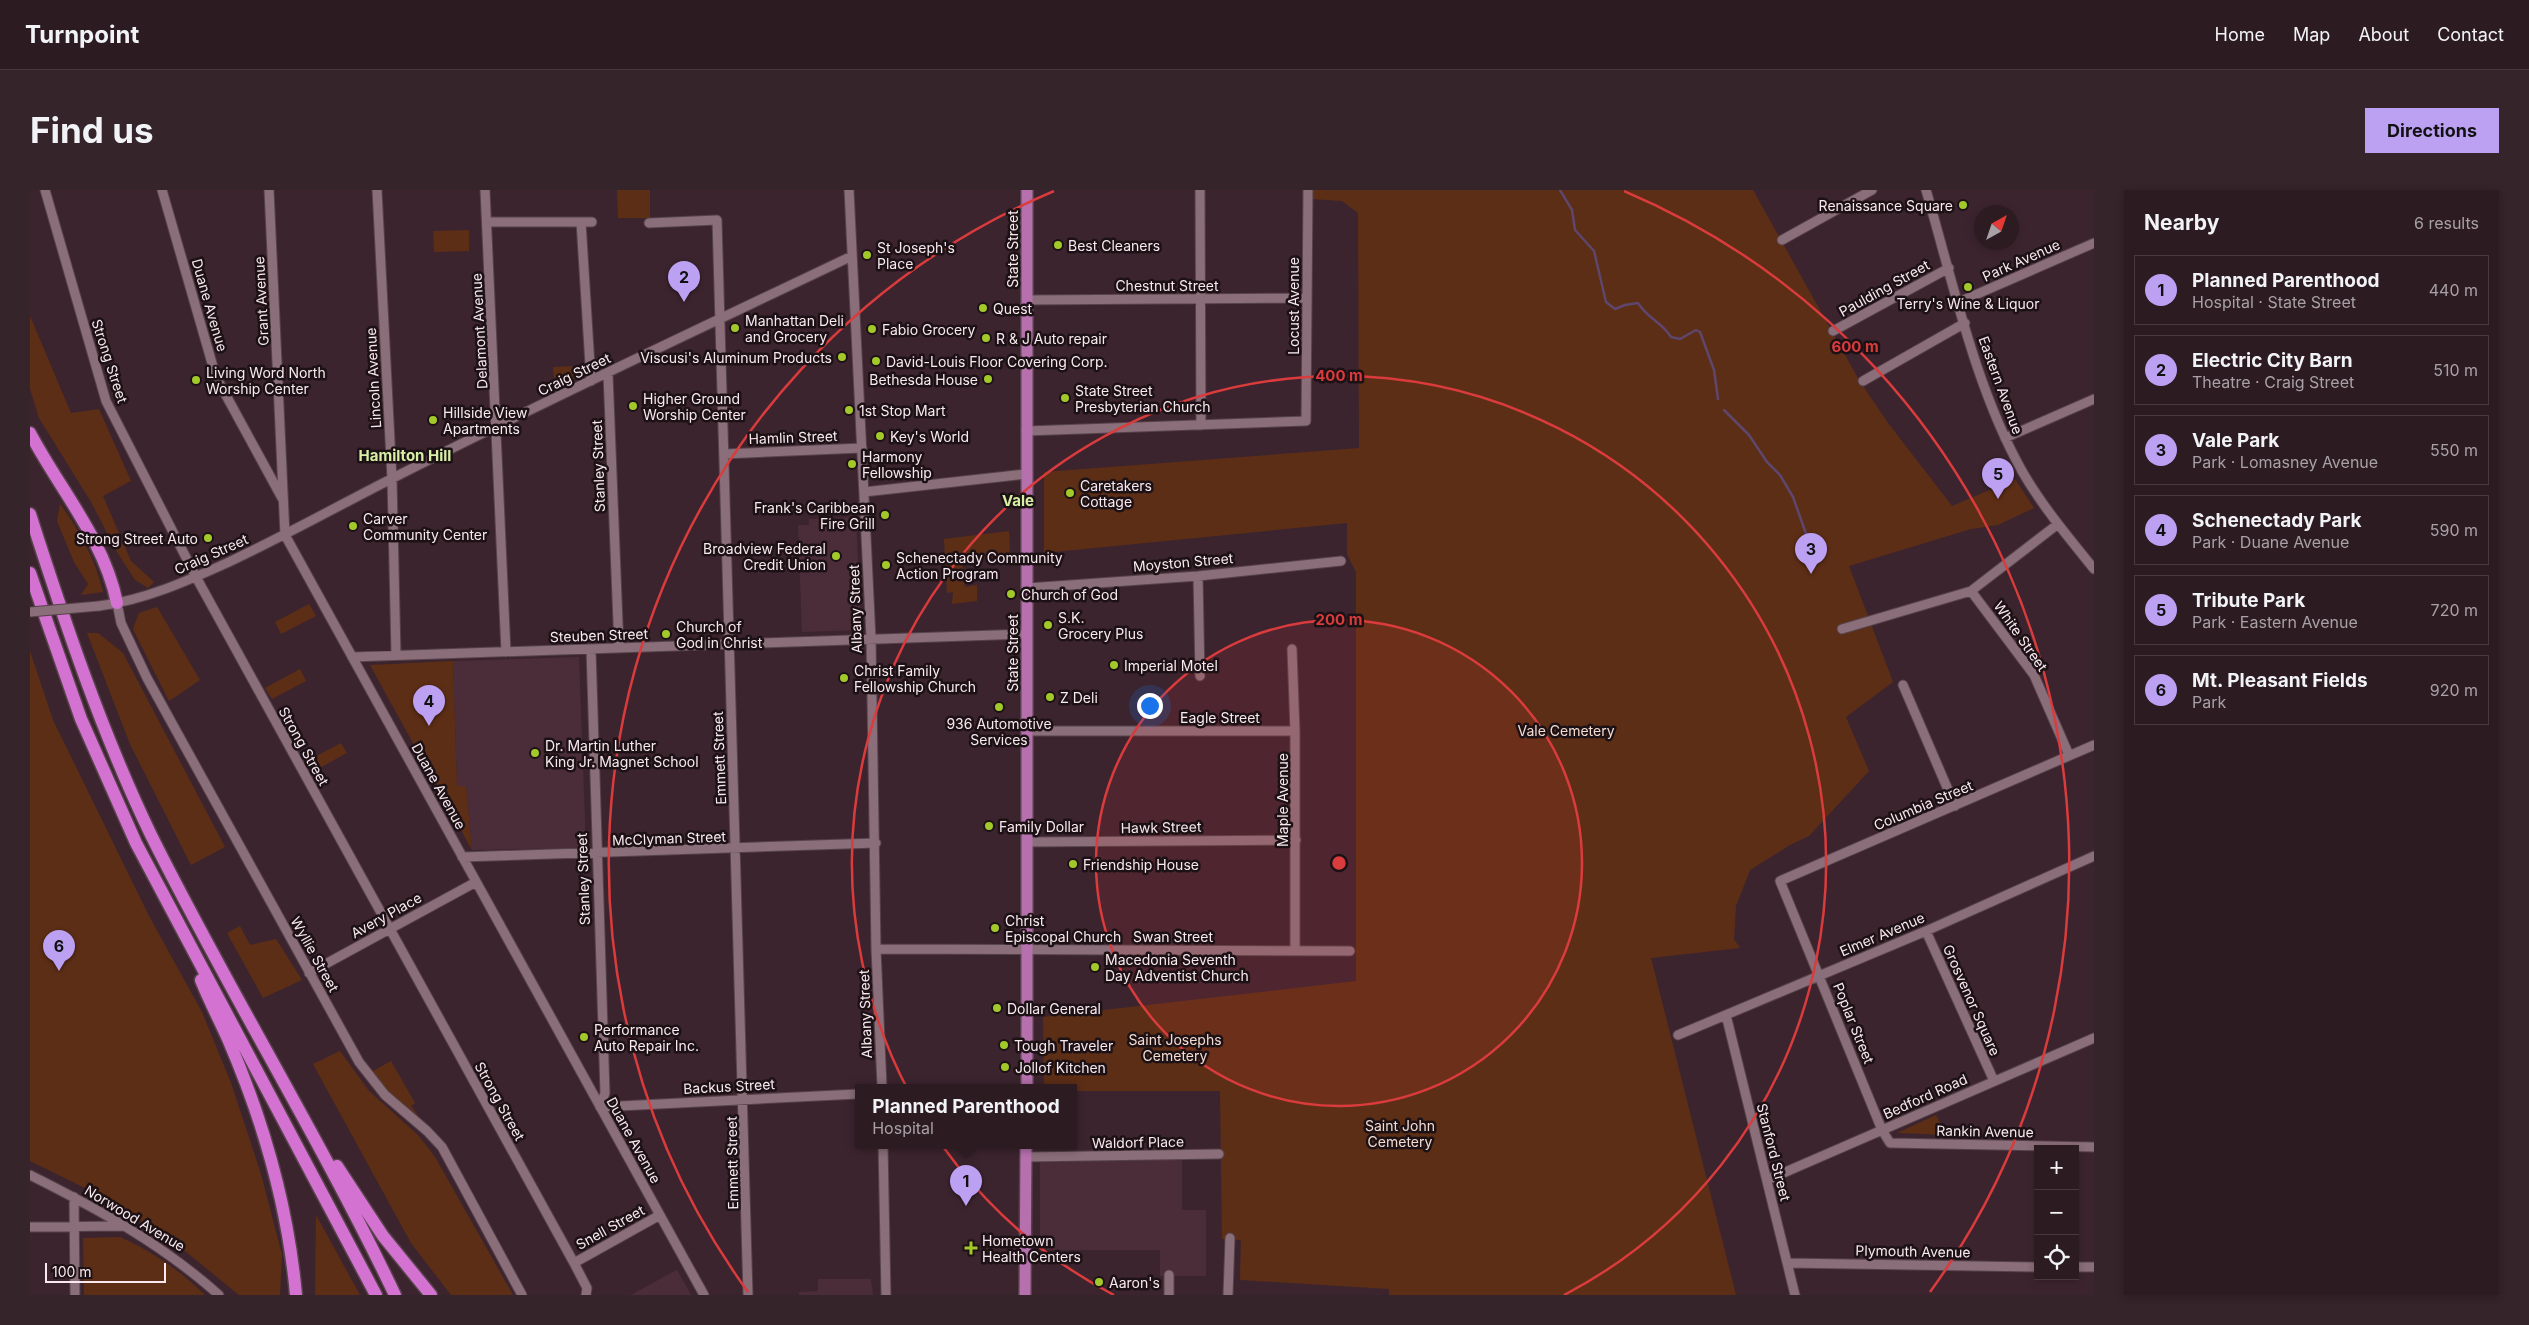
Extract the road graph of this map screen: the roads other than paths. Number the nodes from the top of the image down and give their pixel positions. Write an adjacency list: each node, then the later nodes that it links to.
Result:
1 (45, 190): 49 (street, Strong Street)
2 (162, 190): 41 (street, Duane Avenue)
3 (269, 190): 41 (street, Grant Avenue)
4 (377, 190): 39 (street, Lincoln Avenue)
5 (485, 190): 12 (street, Delamont Avenue)
6 (849, 190): 18 (street, Albany Street)
7 (1027, 190): 22 (main road, State Street)
8 (1200, 190): 20 (street)
9 (1308, 190): 21 (street, Locust Avenue)
10 (1872, 190): 16 (street)
11 (1926, 190): 19 (street, Eastern Avenue)
12 (487, 222): 13 (street); 32 (street, Delamont Avenue)
13 (581, 222): 14 (street); 28 (street)
14 (592, 222)
15 (649, 223): 24 (street, Emmett Street)
16 (1782, 240)
17 (2094, 243): 23 (street, Park Avenue)
18 (852, 256): 24 (street, Craig Street); 36 (street, Albany Street)
19 (1949, 268): 23 (street, Eastern Avenue); 26 (street, Paulding Street)
20 (1201, 298): 21 (street, Chestnut Street); 22 (street, Chestnut Street); 31 (street)
21 (1307, 298): 31 (street, Locust Avenue)
22 (1027, 300): 33 (main road, State Street)
23 (1958, 302): 25 (street, Eastern Avenue)
24 (720, 319): 27 (street, Craig Street); 37 (street, Emmett Street)
25 (1964, 323): 29 (street); 35 (street, Eastern Avenue)
26 (1833, 332)
27 (608, 374): 28 (street, Craig Street); 58 (street, Stanley Street)
28 (591, 381): 32 (street, Craig Street)
29 (1863, 381)
30 (2094, 399): 35 (street)
31 (1202, 425): 33 (street)
32 (497, 427): 39 (street, Craig Street); 61 (street, Delamont Avenue)
33 (1026, 431): 38 (main road, State Street)
34 (30, 433): 52 (highway)
35 (2005, 438): 43 (street, Eastern Avenue)
36 (862, 448): 37 (street, Hamlin Street); 40 (street, Albany Street)
37 (724, 454): 57 (street, Emmett Street)
38 (1026, 474): 40 (street); 50 (main road, State Street)
39 (392, 479): 44 (street, Craig Street); 62 (street, Lincoln Avenue)
40 (864, 492): 56 (street, Albany Street)
41 (284, 501): 44 (street, Duane Avenue)
42 (30, 514): 92 (highway)
43 (2058, 524): 46 (street, Eastern Avenue); 51 (street)
44 (285, 535): 49 (street, Craig Street); 63 (street, Duane Avenue)
45 (1341, 561): 48 (street, Moyston Street)
46 (2094, 569)
47 (30, 574): 80 (highway)
48 (1198, 576): 50 (street, Moyston Street); 64 (street)
49 (196, 577): 52 (street, Craig Street); 81 (street, Strong Street)
50 (1027, 588): 55 (main road, State Street)
51 (1972, 591): 54 (street); 69 (street, White Street)
52 (117, 604): 53 (street, Craig Street, bridge); 87 (street, Wyllie Street)
53 (30, 612)
54 (1842, 629)
55 (1027, 634): 56 (street, Steuben Street); 66 (main road, State Street)
56 (871, 638): 57 (street, Steuben Street); 73 (street, Albany Street)
57 (729, 645): 58 (street, Steuben Street); 74 (street, Emmett Street)
58 (619, 648): 59 (street, Steuben Street)
59 (591, 649): 61 (street, Steuben Street); 75 (street, Stanley Street)
60 (1292, 649): 67 (street, Maple Avenue)
61 (506, 652): 62 (street, Steuben Street)
62 (396, 655): 63 (street, Steuben Street)
63 (352, 656): 76 (street, Duane Avenue)
64 (1200, 676)
65 (1902, 685): 70 (street)
66 (1026, 731): 67 (street, Eagle Street); 72 (main road, State Street)
67 (1295, 731): 71 (street, Maple Avenue)
68 (2094, 745): 69 (street, Columbia Street)
69 (2069, 755): 70 (street, Columbia Street)
70 (1955, 806): 79 (street, Columbia Street)
71 (1296, 840): 72 (street, Hawk Street); 85 (street, Maple Avenue)
72 (1027, 842): 84 (main road, State Street)
73 (876, 843): 74 (street, McClyman Street); 83 (street, Albany Street)
74 (736, 849): 75 (street, McClyman Street); 97 (street, Emmett Street)
75 (596, 854): 76 (street, McClyman Street); 98 (street, Stanley Street)
76 (462, 857): 78 (street, Duane Avenue)
77 (2093, 858): 82 (street, Elmer Avenue)
78 (476, 882): 81 (street, Avery Place); 98 (street, Duane Avenue)
79 (1788, 899): 88 (street, Poplar Street)
80 (178, 922): 121 (highway); 122 (highway)
81 (389, 930): 87 (street, Avery Place); 113 (street, Strong Street)
82 (1926, 931): 88 (street, Elmer Avenue); 93 (street, Grosvenor Square)
83 (876, 949): 84 (street, Swan Street); 94 (street, Albany Street)
84 (1027, 949): 85 (street, Swan Street); 95 (main road, State Street)
85 (1295, 951): 86 (street, Swan Street)
86 (1350, 951)
87 (309, 973): 125 (street, Wyllie Street)
88 (1820, 975): 89 (street, Elmer Avenue); 99 (street, Poplar Street)
89 (1726, 1015): 90 (street, Elmer Avenue); 106 (street, Stanford Street)
90 (1678, 1035)
91 (2094, 1038): 93 (street, Bedford Road)
92 (261, 1040): 123 (highway); 124 (highway)
93 (1994, 1081): 99 (street, Bedford Road)
94 (882, 1084)
95 (1027, 1084)
96 (855, 1094): 97 (street, Backus Street)
97 (744, 1099): 98 (street, Backus Street); 128 (street, Emmett Street)
98 (600, 1107): 108 (street, Duane Avenue)
99 (1882, 1130): 100 (street, Rankin Avenue); 106 (street, Bedford Road)
100 (2094, 1147)
101 (883, 1149): 129 (street)
102 (1026, 1149): 104 (main road)
103 (1219, 1154): 104 (street, Waldorf Place)
104 (1026, 1157): 130 (main road)
105 (30, 1175): 107 (street, Norwood Avenue)
106 (1767, 1180): 114 (street, Stanford Street)
107 (74, 1197): 109 (street); 110 (street, Norwood Avenue)
108 (660, 1214): 113 (street, Snell Street); 127 (street, Duane Avenue)
109 (75, 1226): 110 (street); 111 (street); 119 (street)
110 (124, 1226): 120 (street, Norwood Avenue)
111 (30, 1227)
112 (1230, 1238): 132 (street)
113 (574, 1262): 126 (street, Strong Street)
114 (1787, 1263): 115 (street, Plymouth Avenue); 133 (street, Stanford Street)
115 (2034, 1266)
116 (2079, 1267): 117 (street)
117 (2094, 1267)
118 (1170, 1275): 131 (street)
119 (75, 1295)
120 (219, 1295)
121 (296, 1295)
122 (376, 1295)
123 (395, 1295)
124 (431, 1295)
125 (522, 1295)
126 (586, 1295)
127 (704, 1295)
128 (748, 1295)
129 (886, 1295)
130 (1025, 1295)
131 (1169, 1295)
132 (1228, 1295)
133 (1795, 1295)

